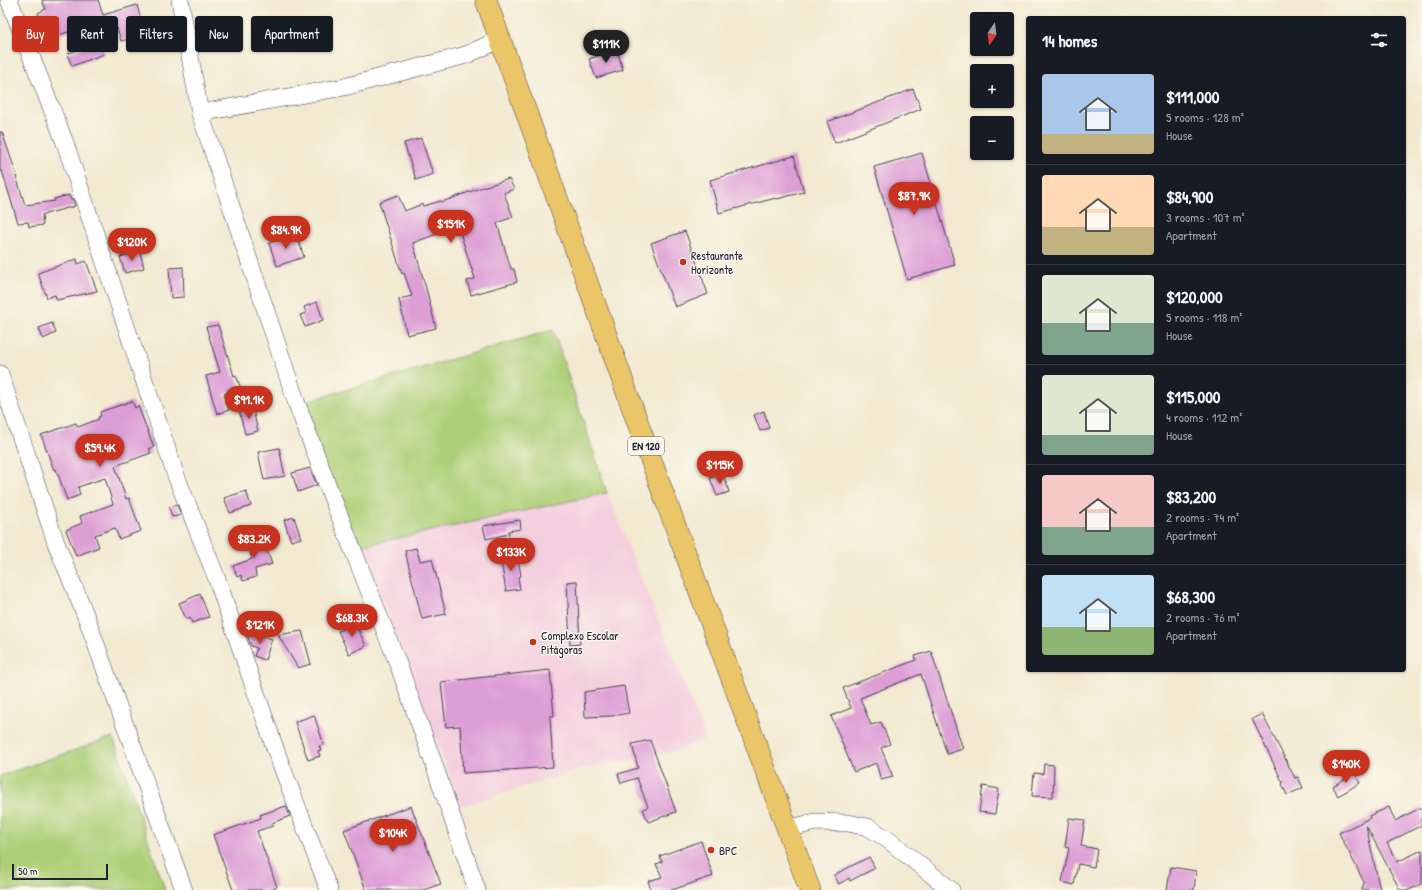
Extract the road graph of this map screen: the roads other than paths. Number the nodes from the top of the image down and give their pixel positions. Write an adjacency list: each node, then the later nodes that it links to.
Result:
1 (9, 0): 9 (street)
2 (180, 0): 5 (street)
3 (486, 0): 4 (main road, EN 120)
4 (501, 39): 5 (street); 7 (main road, EN 120)
5 (200, 113): 10 (street)
6 (0, 374): 8 (street)
7 (787, 829): 11 (main road, EN 120); 12 (street)
8 (184, 890)
9 (329, 890)
10 (477, 890)
11 (810, 890)
12 (952, 890)

